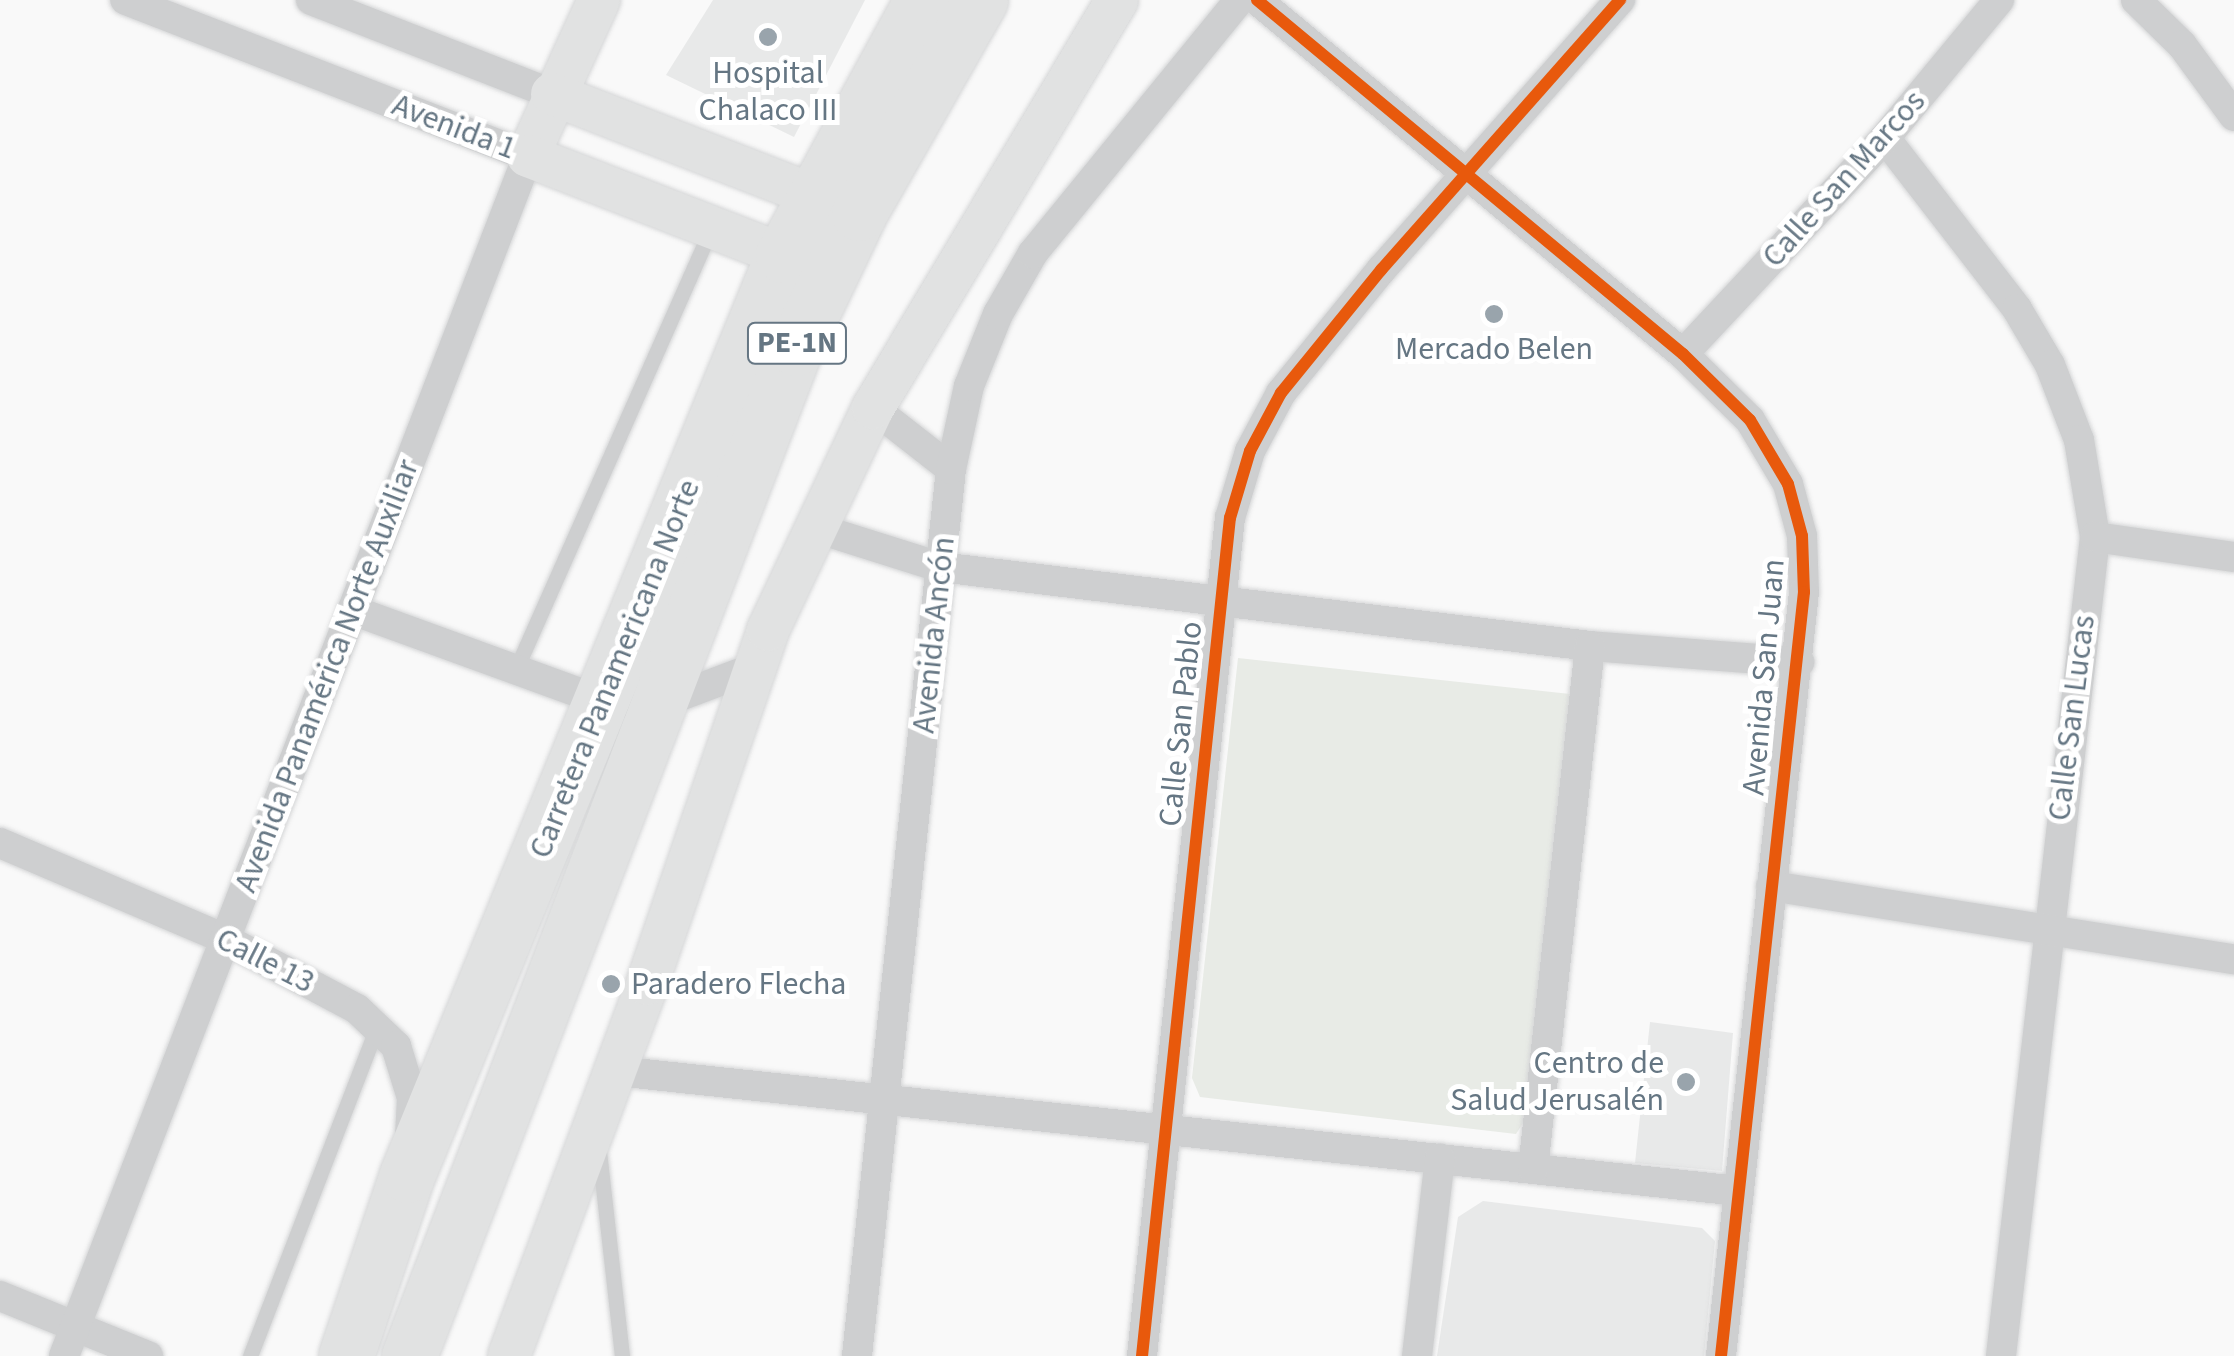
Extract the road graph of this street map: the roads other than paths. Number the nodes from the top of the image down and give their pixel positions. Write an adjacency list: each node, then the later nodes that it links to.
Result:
1 (125, 0): 15 (street, Avenida 1)
2 (311, 0): 12 (street, Avenida 1)
3 (599, 0): 12 (main road, Avenida Panamérica Norte Auxiliar)
4 (922, 0): 17 (highway, Carretera Panamericana Norte / PE-1N)
5 (980, 0): 34 (highway, Carretera Panamericana Norte / PE-1N)
6 (1117, 0): 21 (main road)
7 (1239, 0): 22 (street, Avenida Ancón)
8 (1257, 0): 16 (street, Avenida San Juan)
9 (1620, 0): 16 (street, Calle San Pablo)
10 (1999, 0): 14 (street, Calle San Marcos)
11 (2136, 0): 13 (street)
12 (552, 94): 15 (main road, Avenida Panamérica Norte Auxiliar); 17 (main road, Avenida 1)
13 (2234, 116)
14 (1885, 138): 20 (street, Calle San Marcos); 24 (street, Calle San Lucas)
15 (528, 156): 18 (main road, Avenida 1); 28 (street, Avenida Panamérica Norte Auxiliar)
16 (1467, 175): 20 (street, Avenida San Juan); 27 (street, Calle San Pablo)
17 (812, 194): 19 (highway, Carretera Panamericana Norte / PE-1N)
18 (712, 227): 19 (main road, Avenida 1); 32 (lane)
19 (783, 255): 33 (highway, Carretera Panamericana Norte / PE-1N)
20 (1683, 354): 30 (street, Avenida San Juan)
21 (873, 408): 22 (street); 23 (main road)
22 (951, 470): 26 (street, Avenida Ancón)
23 (816, 528): 26 (street); 31 (main road)
24 (2095, 537): 25 (street); 37 (street, Calle San Lucas)
25 (2234, 557)
26 (940, 567): 27 (street); 42 (street, Avenida Ancón)
27 (1222, 602): 29 (street); 44 (street, Calle San Pablo)
28 (352, 610): 32 (street); 38 (street, Avenida Panamérica Norte Auxiliar)
29 (1590, 646): 30 (street); 46 (street)
30 (1799, 662): 36 (street, Avenida San Juan)
31 (754, 668): 34 (street); 41 (main road)
32 (516, 669): 33 (street)
33 (602, 700): 34 (street); 47 (highway, Carretera Panamericana Norte / PE-1N)
34 (656, 704): 55 (highway, Carretera Panamericana Norte / PE-1N)
35 (0, 844): 38 (street, Calle 13)
36 (1772, 886): 37 (street); 48 (street, Avenida San Juan)
37 (2046, 933): 39 (street); 62 (street, Calle San Lucas)
38 (225, 938): 40 (street, Calle 13); 50 (street, Avenida Panamérica Norte Auxiliar)
39 (2234, 958)
40 (378, 1026): 47 (street, Calle 13); 53 (lane)
41 (616, 1070): 42 (street); 43 (main road)
42 (889, 1097): 44 (street); 58 (street, Avenida Ancón)
43 (596, 1124): 56 (main road); 57 (lane)
44 (1166, 1128): 45 (street); 59 (street, Calle San Pablo)
45 (1440, 1158): 46 (street); 60 (street)
46 (1534, 1169): 48 (street)
47 (407, 1175): 54 (highway, Carretera Panamericana Norte / PE-1N)
48 (1738, 1191): 61 (street, Avenida San Juan)
49 (0, 1296): 50 (street)
50 (75, 1326): 51 (street, Avenida Panamérica Norte Auxiliar); 52 (street)
51 (64, 1356)
52 (148, 1356)
53 (250, 1356)
54 (346, 1356)
55 (409, 1356)
56 (509, 1356)
57 (622, 1356)
58 (857, 1356)
59 (1142, 1356)
60 (1417, 1356)
61 (1721, 1356)
62 (2002, 1356)

